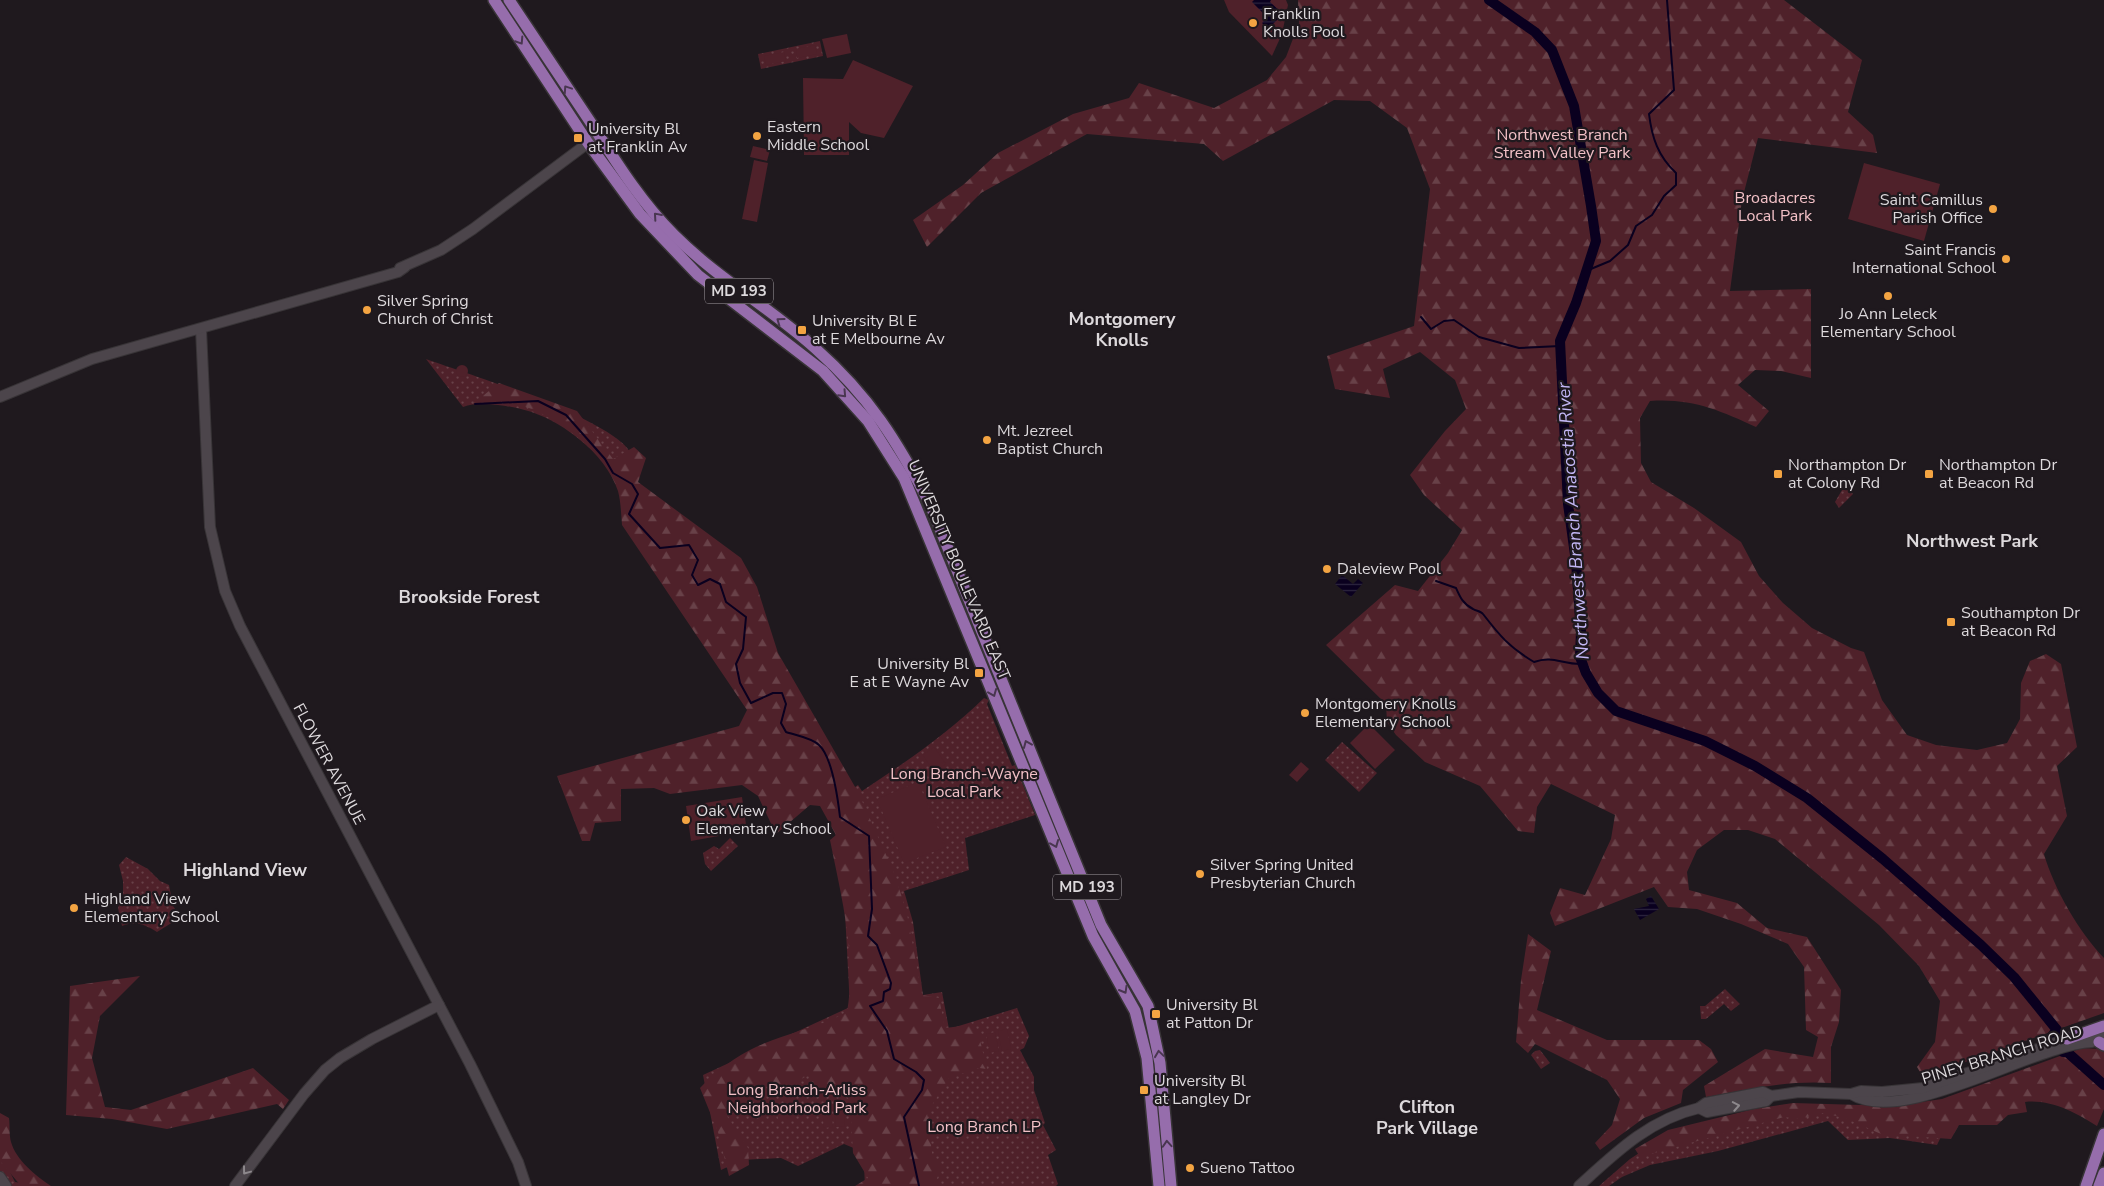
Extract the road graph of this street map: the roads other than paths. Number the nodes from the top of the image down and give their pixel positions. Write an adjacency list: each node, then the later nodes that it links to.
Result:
1 (494, 0): 5 (main road, UNIVERSITY BOULEVARD EAST / MD 193, one-way to 5)
2 (509, 0): 3 (main road, UNIVERSITY BOULEVARD EAST / MD 193, one-way to 2)
3 (594, 130): 4 (main road, UNIVERSITY BOULEVARD EAST / MD 193); 5 (street)
4 (602, 141): 5 (street); 19 (main road, UNIVERSITY BOULEVARD EAST / MD 193, one-way to 4)
5 (588, 142): 6 (street); 18 (main road, UNIVERSITY BOULEVARD EAST / MD 193, one-way to 18)
6 (201, 329): 7 (street); 8 (street, FLOWER AVENUE)
7 (0, 397)
8 (438, 1005): 16 (street, one-way to 16); 17 (street, FLOWER AVENUE)
9 (2104, 1026): 10 (main road)
10 (2069, 1042): 11 (street, PINEY BRANCH ROAD); 20 (street, PINEY BRANCH ROAD)
11 (2103, 1042)
12 (2104, 1134): 21 (main road)
13 (2104, 1173): 22 (main road)
14 (0, 1177): 15 (street)
15 (6, 1186)
16 (235, 1186)
17 (526, 1186)
18 (1159, 1186)
19 (1171, 1186)
20 (1579, 1186)
21 (2086, 1186)
22 (2099, 1186)

